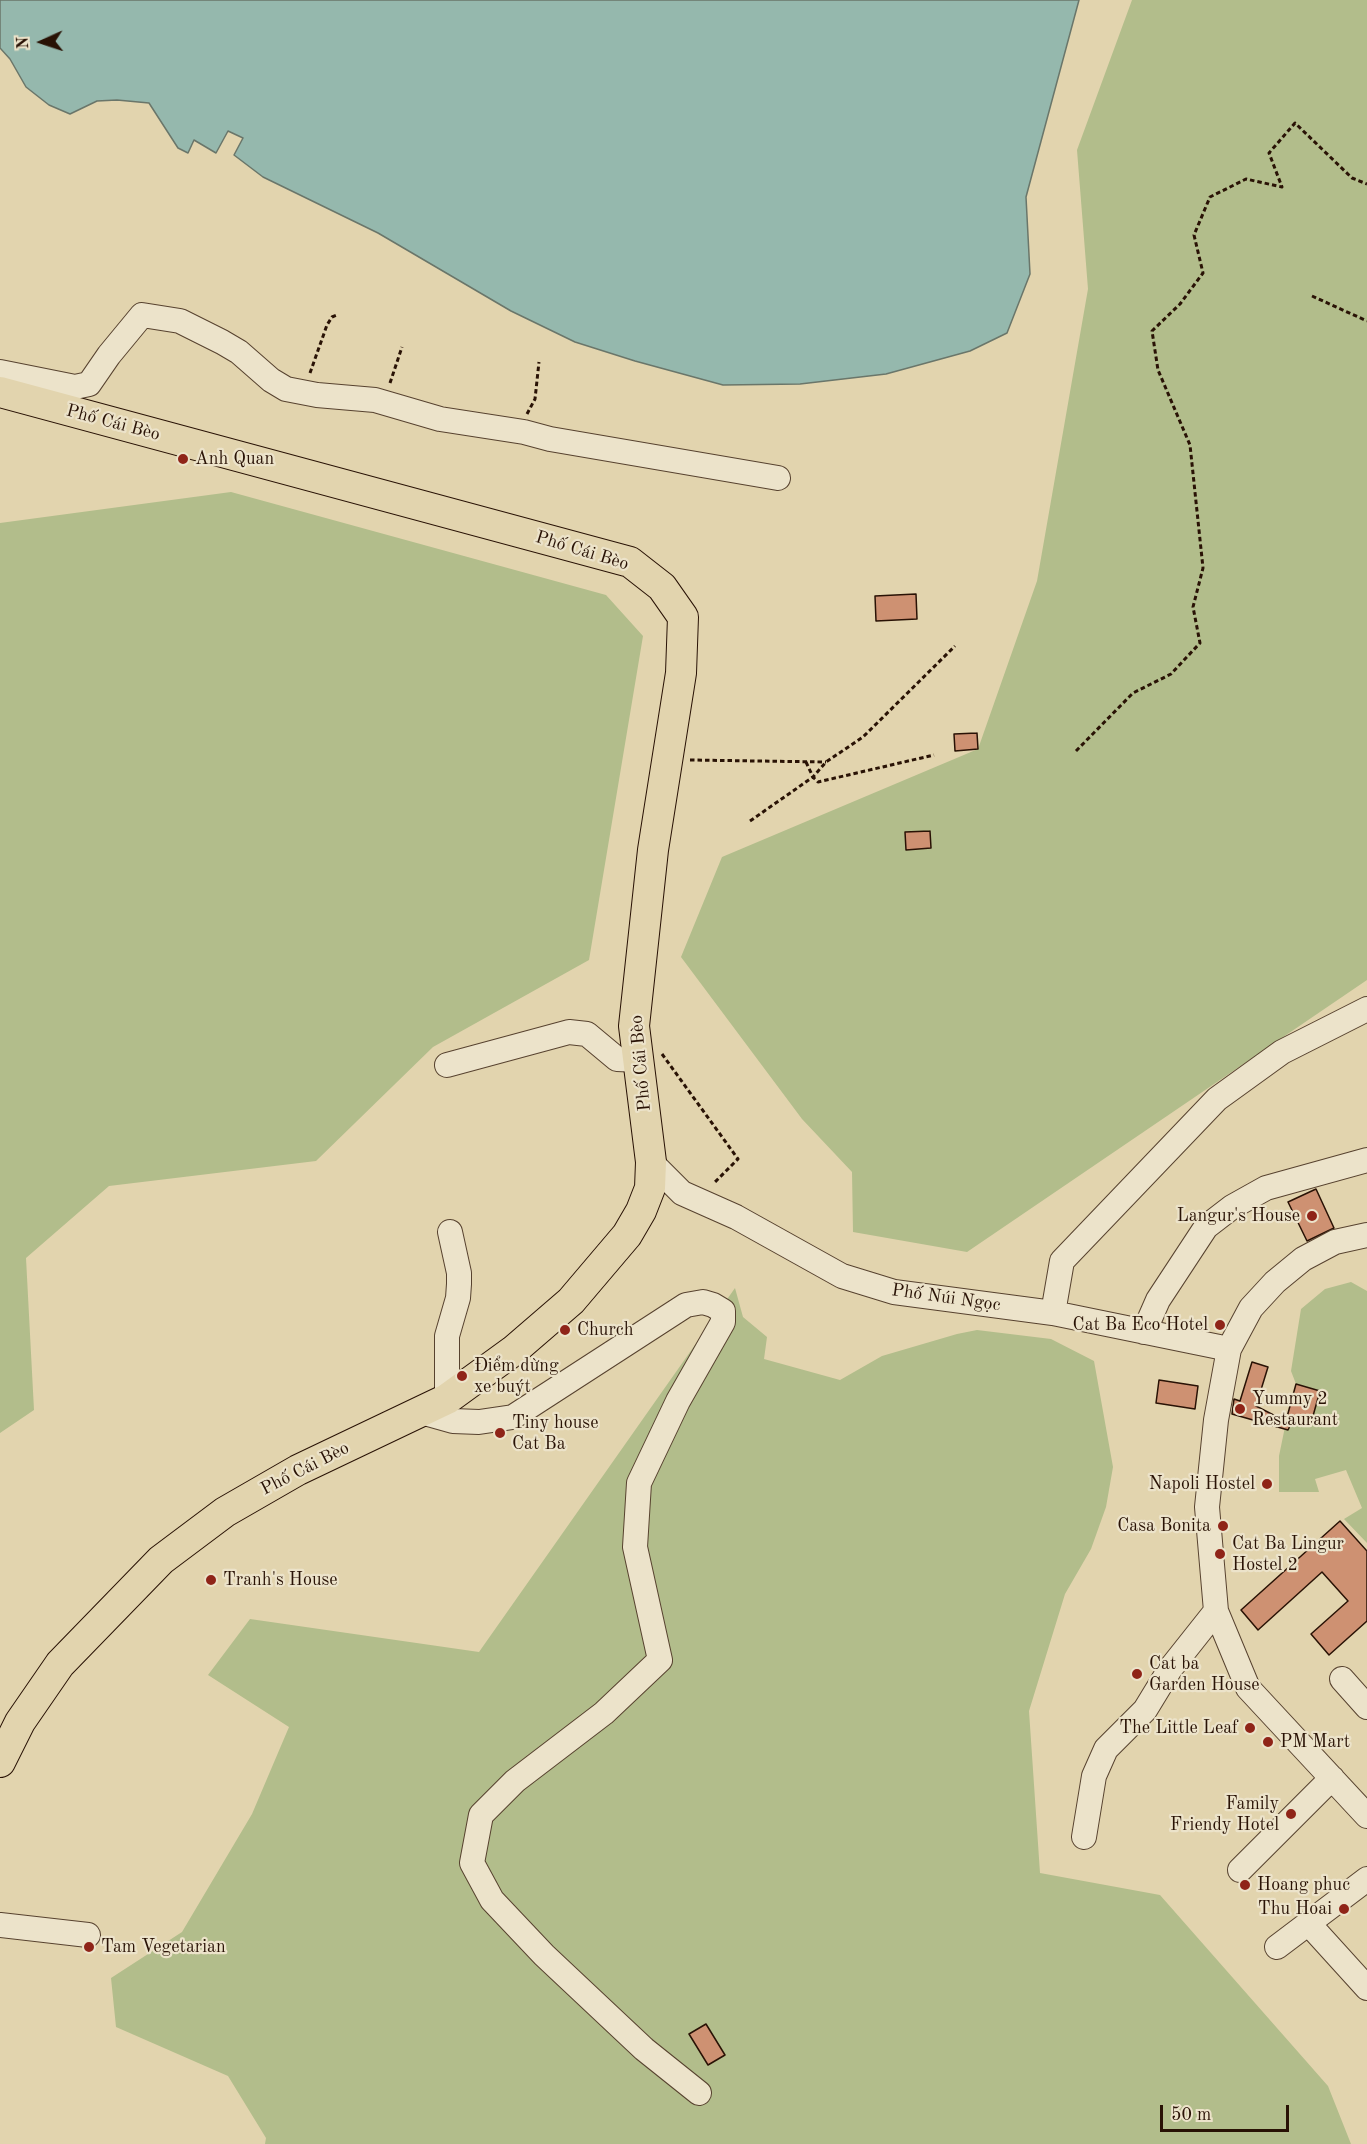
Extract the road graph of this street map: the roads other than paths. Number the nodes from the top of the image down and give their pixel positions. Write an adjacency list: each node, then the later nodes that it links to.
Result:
1 (0, 372): 3 (street)
2 (0, 392): 5 (main road, Phố Cái Bèo)
3 (778, 478)
4 (1367, 1009): 13 (street)
5 (639, 1060): 6 (street); 8 (main road, Phố Cái Bèo)
6 (447, 1065)
7 (1367, 1161): 14 (street)
8 (651, 1162): 9 (street); 10 (main road, Phố Cái Bèo)
9 (690, 1197): 10 (street); 13 (street, Phố Núi Ngọc)
10 (641, 1210): 16 (main road, Phố Cái Bèo)
11 (450, 1232): 16 (street)
12 (1367, 1235): 15 (street)
13 (1053, 1313): 14 (street, Phố Núi Ngọc)
14 (1144, 1332): 15 (street, Phố Núi Ngọc)
15 (1228, 1349): 17 (street)
16 (434, 1405): 20 (main road, Phố Cái Bèo); 31 (street)
17 (1216, 1611): 21 (street); 23 (street)
18 (1342, 1679): 19 (street)
19 (1367, 1707)
20 (0, 1761)
21 (1332, 1778): 22 (street); 24 (street)
22 (1367, 1816)
23 (1084, 1837)
24 (1240, 1870)
25 (1367, 1879): 26 (street)
26 (1308, 1923): 29 (street); 30 (street)
27 (0, 1925): 28 (street)
28 (88, 1935)
29 (1276, 1947)
30 (1367, 1988)
31 (699, 2093)

